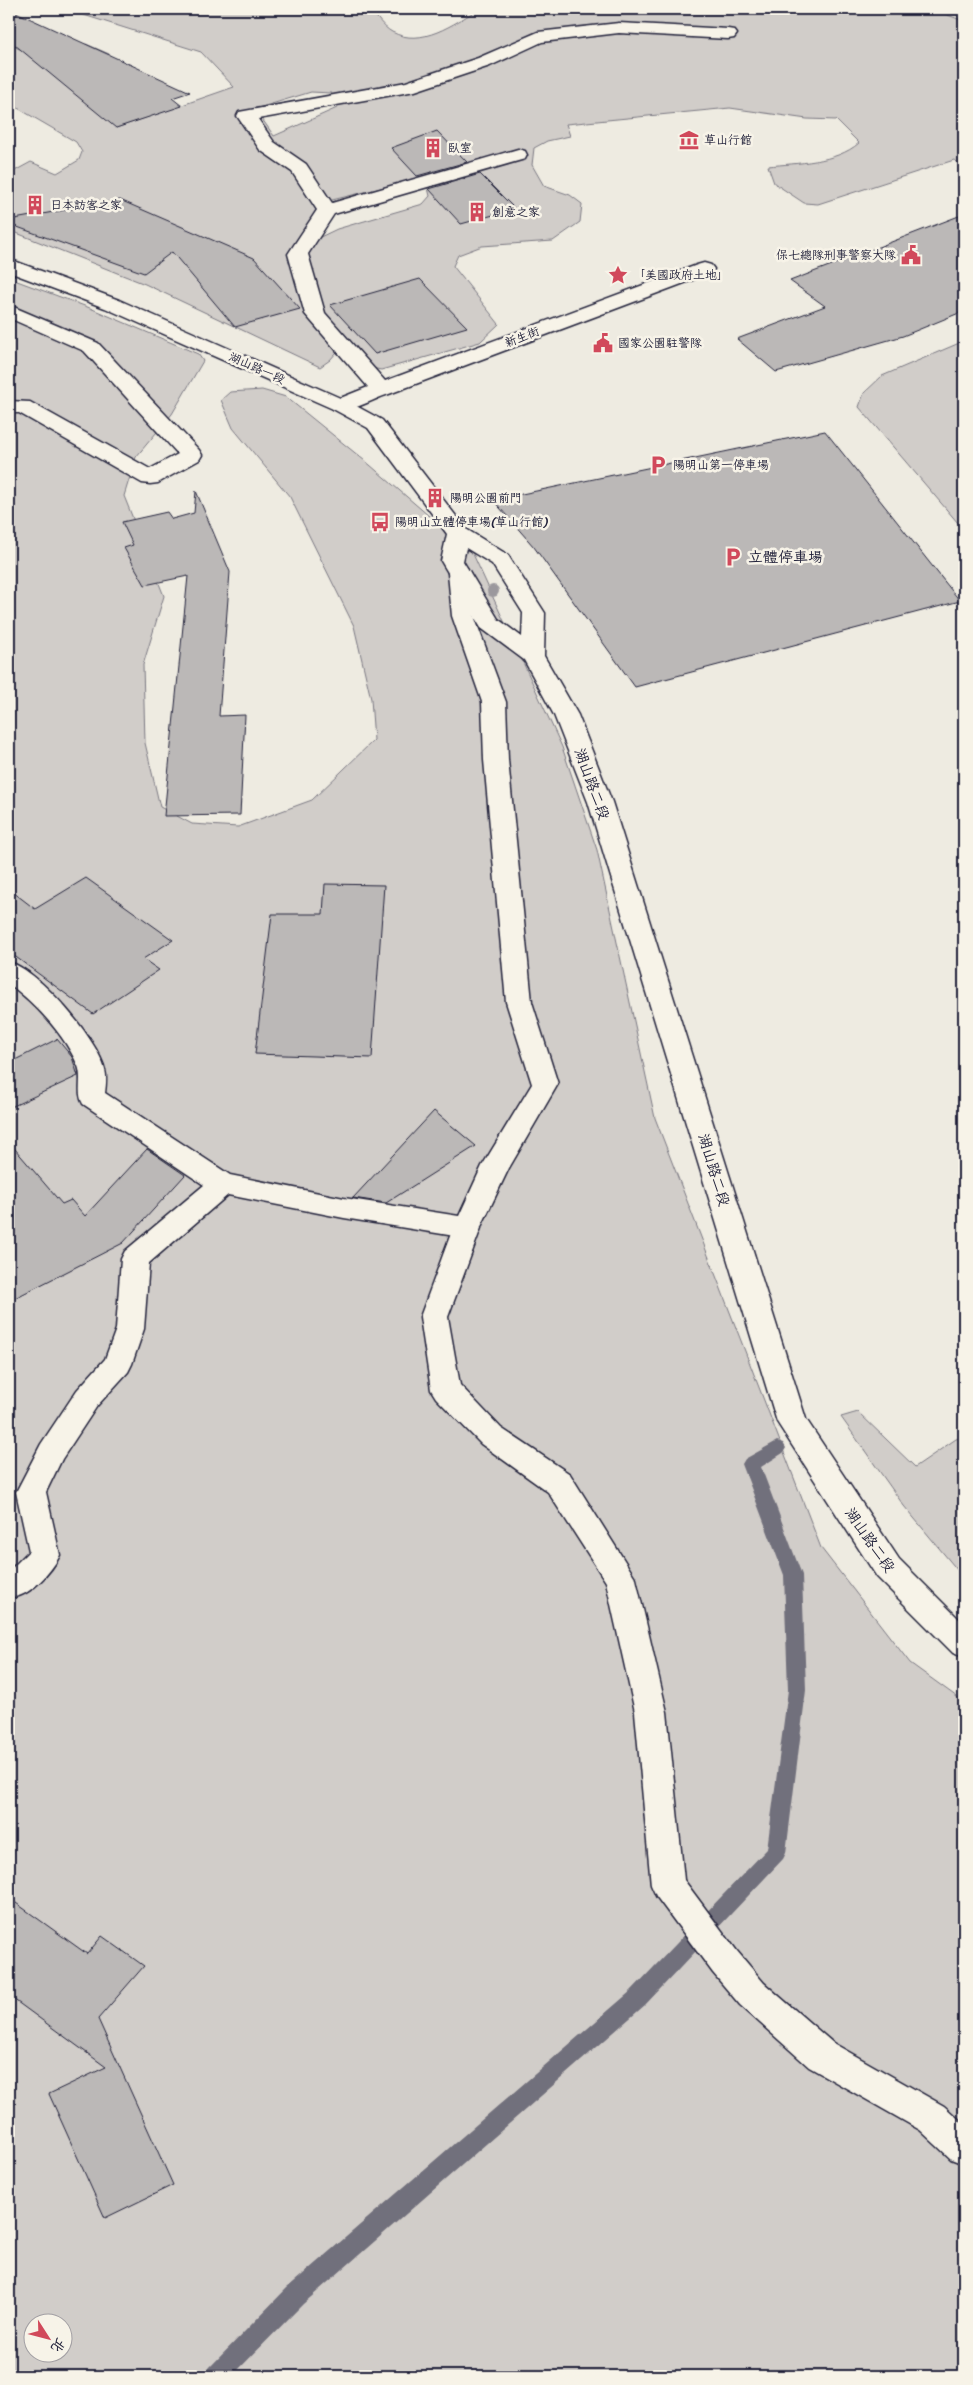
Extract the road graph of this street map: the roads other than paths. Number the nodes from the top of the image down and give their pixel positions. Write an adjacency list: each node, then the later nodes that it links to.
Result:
1 (728, 34): 3 (street)
2 (518, 155): 3 (street)
3 (327, 210): 7 (street)
4 (9, 266): 8 (street, 湖山路一段)
5 (704, 269): 7 (street, 新生街)
6 (9, 311): 9 (street)
7 (382, 390): 8 (street, 新生街)
8 (340, 405): 10 (street, 湖山路一段)
9 (9, 407)
10 (458, 534): 11 (street, 湖山路二段); 12 (street)
11 (459, 573): 12 (street, 湖山路二段); 15 (street)
12 (533, 656): 17 (street, 湖山路二段)
13 (9, 971): 14 (street)
14 (223, 1184): 15 (street); 16 (street)
15 (467, 1228): 18 (street)
16 (15, 1585)
17 (964, 1644)
18 (964, 2147)

